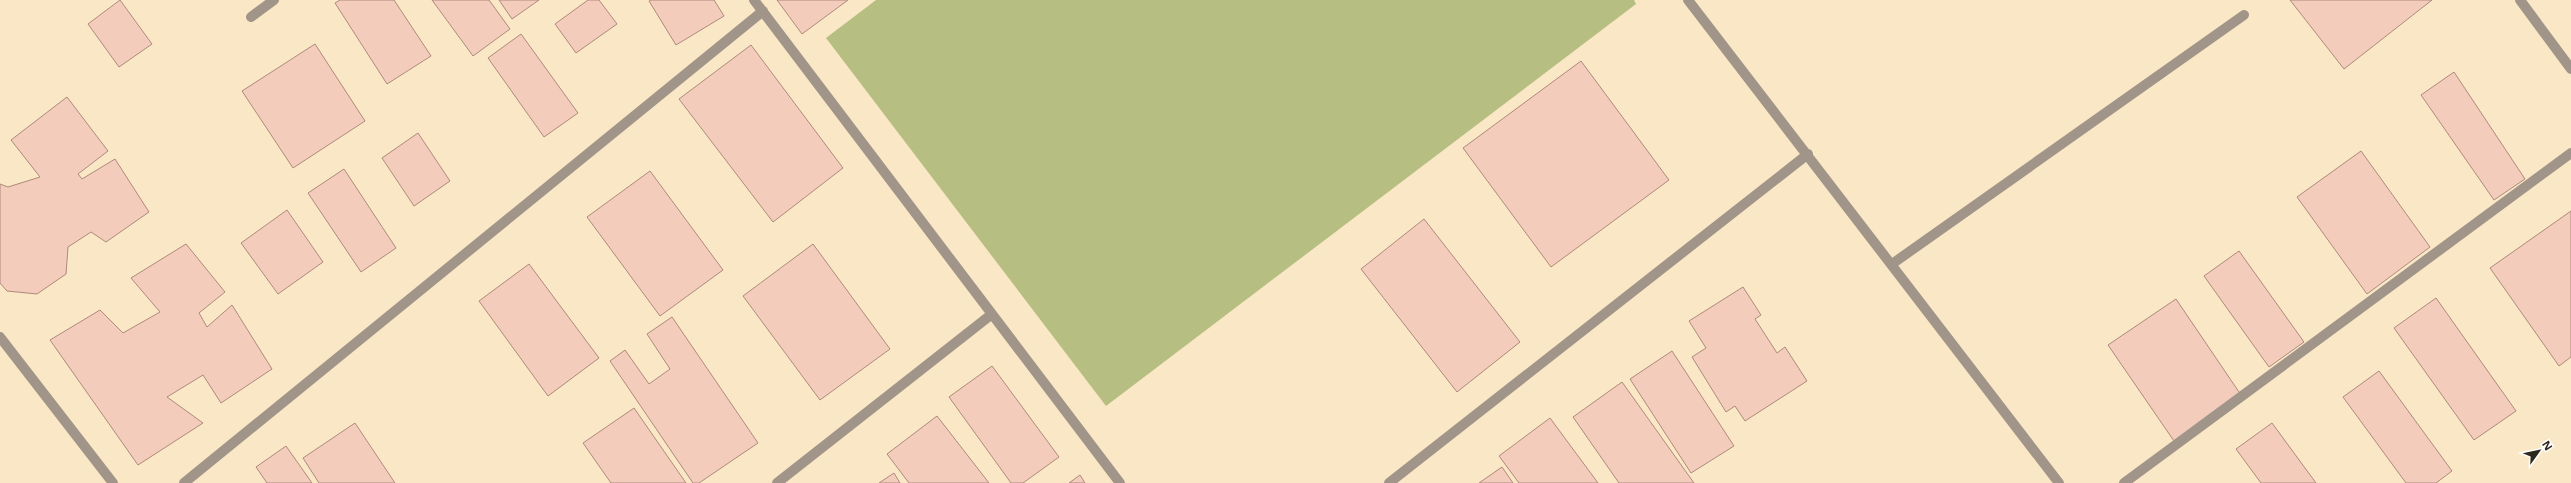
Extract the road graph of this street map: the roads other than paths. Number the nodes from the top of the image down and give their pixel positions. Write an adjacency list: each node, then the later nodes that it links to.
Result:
1 (274, 0): 7 (street)
2 (754, 0): 5 (street)
3 (1688, 0): 10 (street)
4 (2520, 0): 8 (street)
5 (763, 12): 12 (street); 16 (street)
6 (2244, 15): 11 (street)
7 (251, 18)
8 (2571, 69)
9 (2571, 153): 20 (street)
10 (1808, 154): 11 (street); 19 (street)
11 (1892, 264): 14 (street)
12 (992, 314): 17 (street); 18 (street)
13 (0, 337): 15 (street)
14 (2057, 482)
15 (113, 483)
16 (184, 483)
17 (777, 483)
18 (1120, 483)
19 (1389, 483)
20 (2124, 483)

